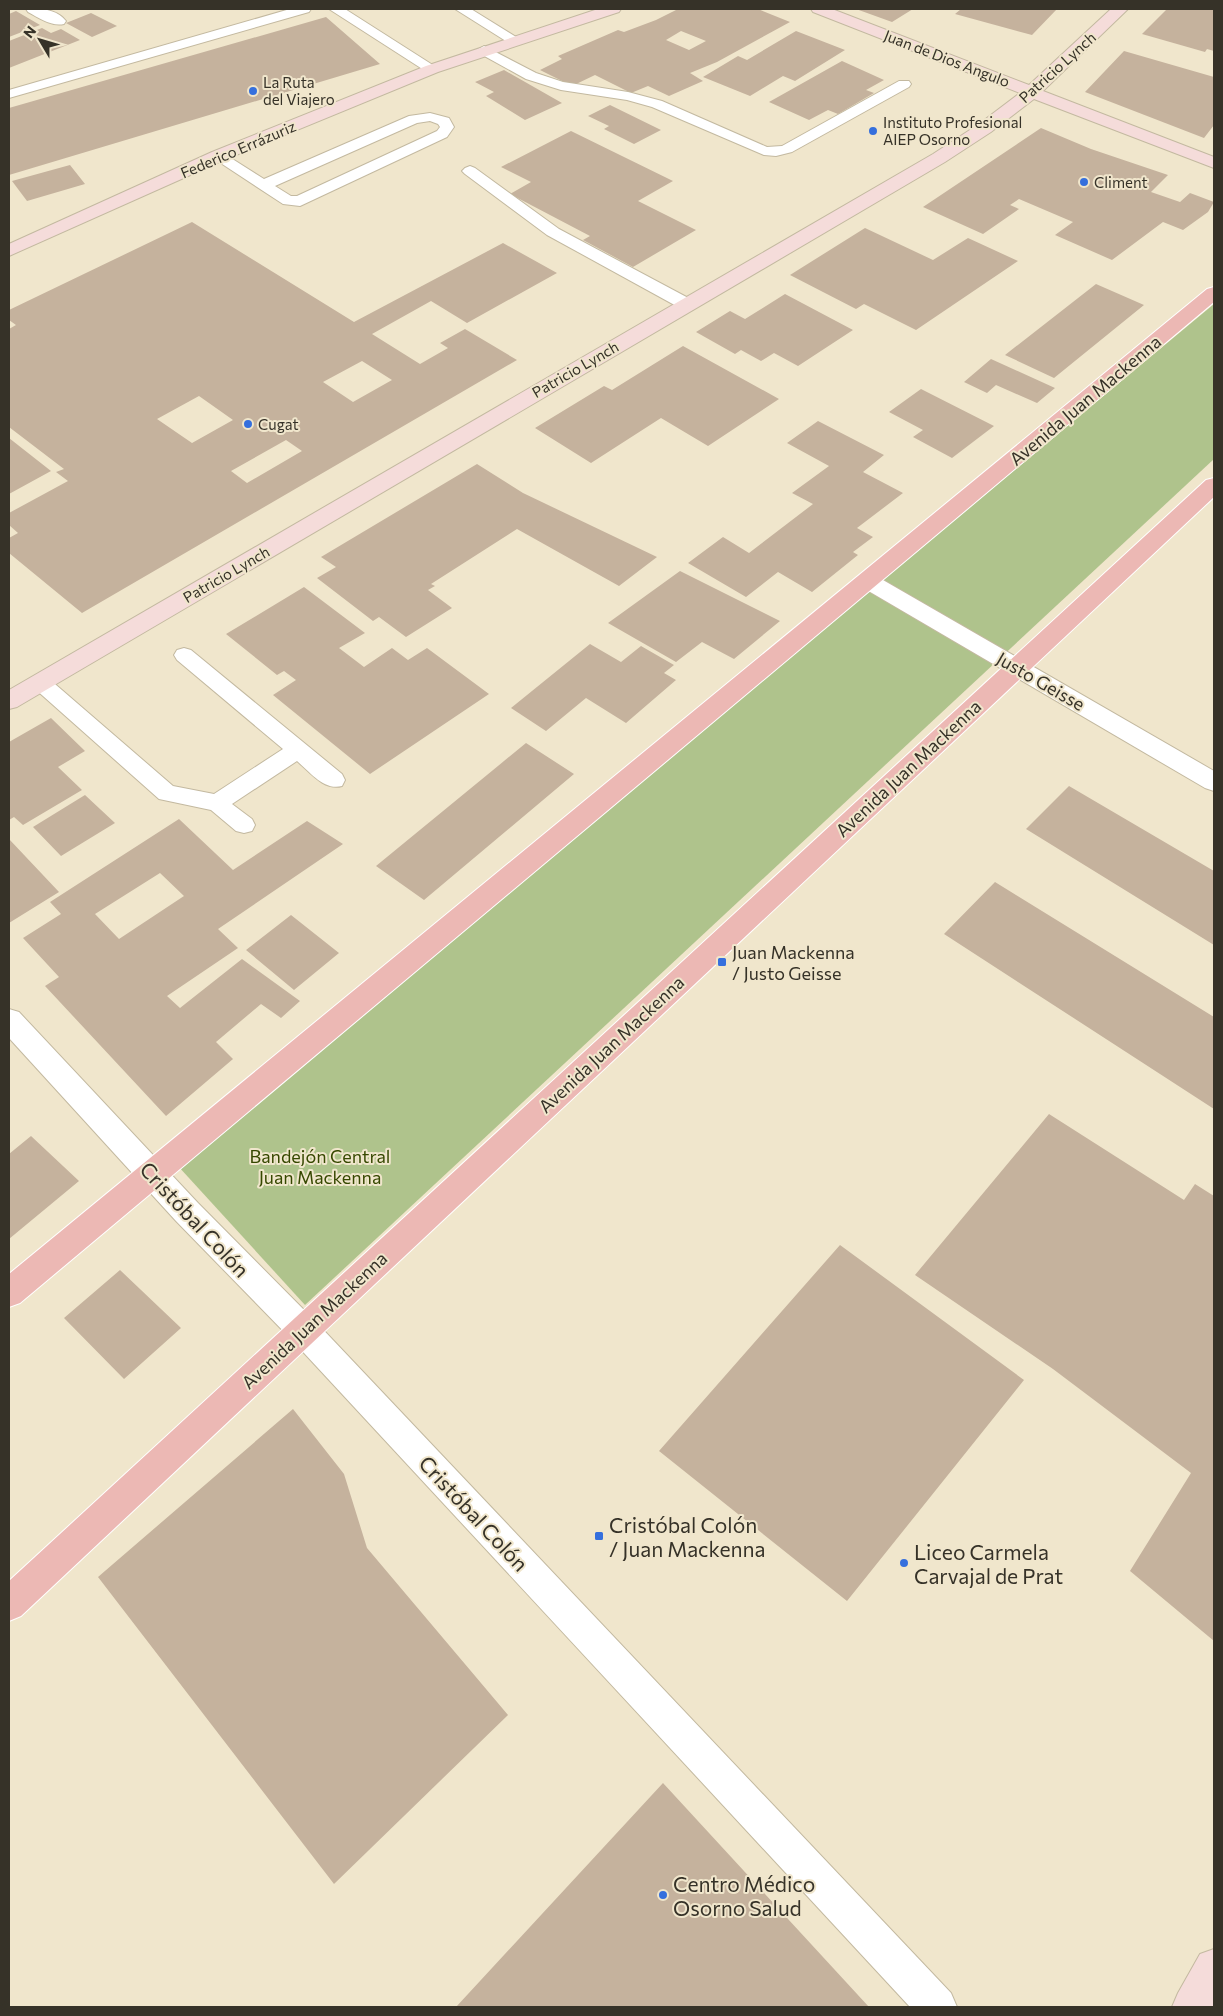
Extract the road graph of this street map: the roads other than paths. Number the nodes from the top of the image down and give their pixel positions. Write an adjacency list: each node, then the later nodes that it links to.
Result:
1 (34, 9): 8 (street)
2 (304, 9): 14 (lane)
3 (336, 9): 11 (lane)
4 (462, 9): 9 (lane)
5 (614, 9): 9 (street, Federico Errázuriz)
6 (819, 9): 13 (street, Juan de Dios Angulo)
7 (1120, 9): 13 (street, Patricio Lynch)
8 (58, 21)
9 (514, 40): 10 (street, Federico Errázuriz)
10 (484, 50): 11 (street, Federico Errázuriz); 12 (lane)
11 (432, 68): 15 (street, Federico Errázuriz)
12 (904, 84)
13 (1033, 92): 16 (street, Juan de Dios Angulo); 21 (street, Patricio Lynch)
14 (9, 94)
15 (218, 156): 18 (lane); 19 (street, Federico Errázuriz)
16 (1214, 163)
17 (470, 171): 21 (lane)
18 (263, 185): 18 (lane)
19 (11, 248)
20 (1214, 293): 23 (main road, Avenida Juan Mackenna)
21 (686, 304): 26 (street, Patricio Lynch)
22 (1214, 485): 25 (main road, Avenida Juan Mackenna)
23 (868, 580): 25 (street, Justo Geisse); 34 (main road, Avenida Juan Mackenna)
24 (184, 655): 28 (lane)
25 (1017, 667): 30 (street, Justo Geisse); 36 (main road, Avenida Juan Mackenna)
26 (41, 683): 27 (street, Patricio Lynch); 31 (lane)
27 (9, 701)
28 (298, 750): 29 (lane); 31 (lane)
29 (334, 780)
30 (1214, 782)
31 (217, 803): 32 (lane)
32 (244, 825)
33 (9, 1020): 34 (street, Cristóbal Colón)
34 (151, 1173): 35 (main road, Avenida Juan Mackenna); 36 (street, Cristóbal Colón)
35 (9, 1293)
36 (303, 1330): 37 (main road, Avenida Juan Mackenna); 39 (street, Cristóbal Colón)
37 (9, 1604)
38 (1214, 1968): 40 (street)
39 (936, 2007)
40 (1192, 2007)

